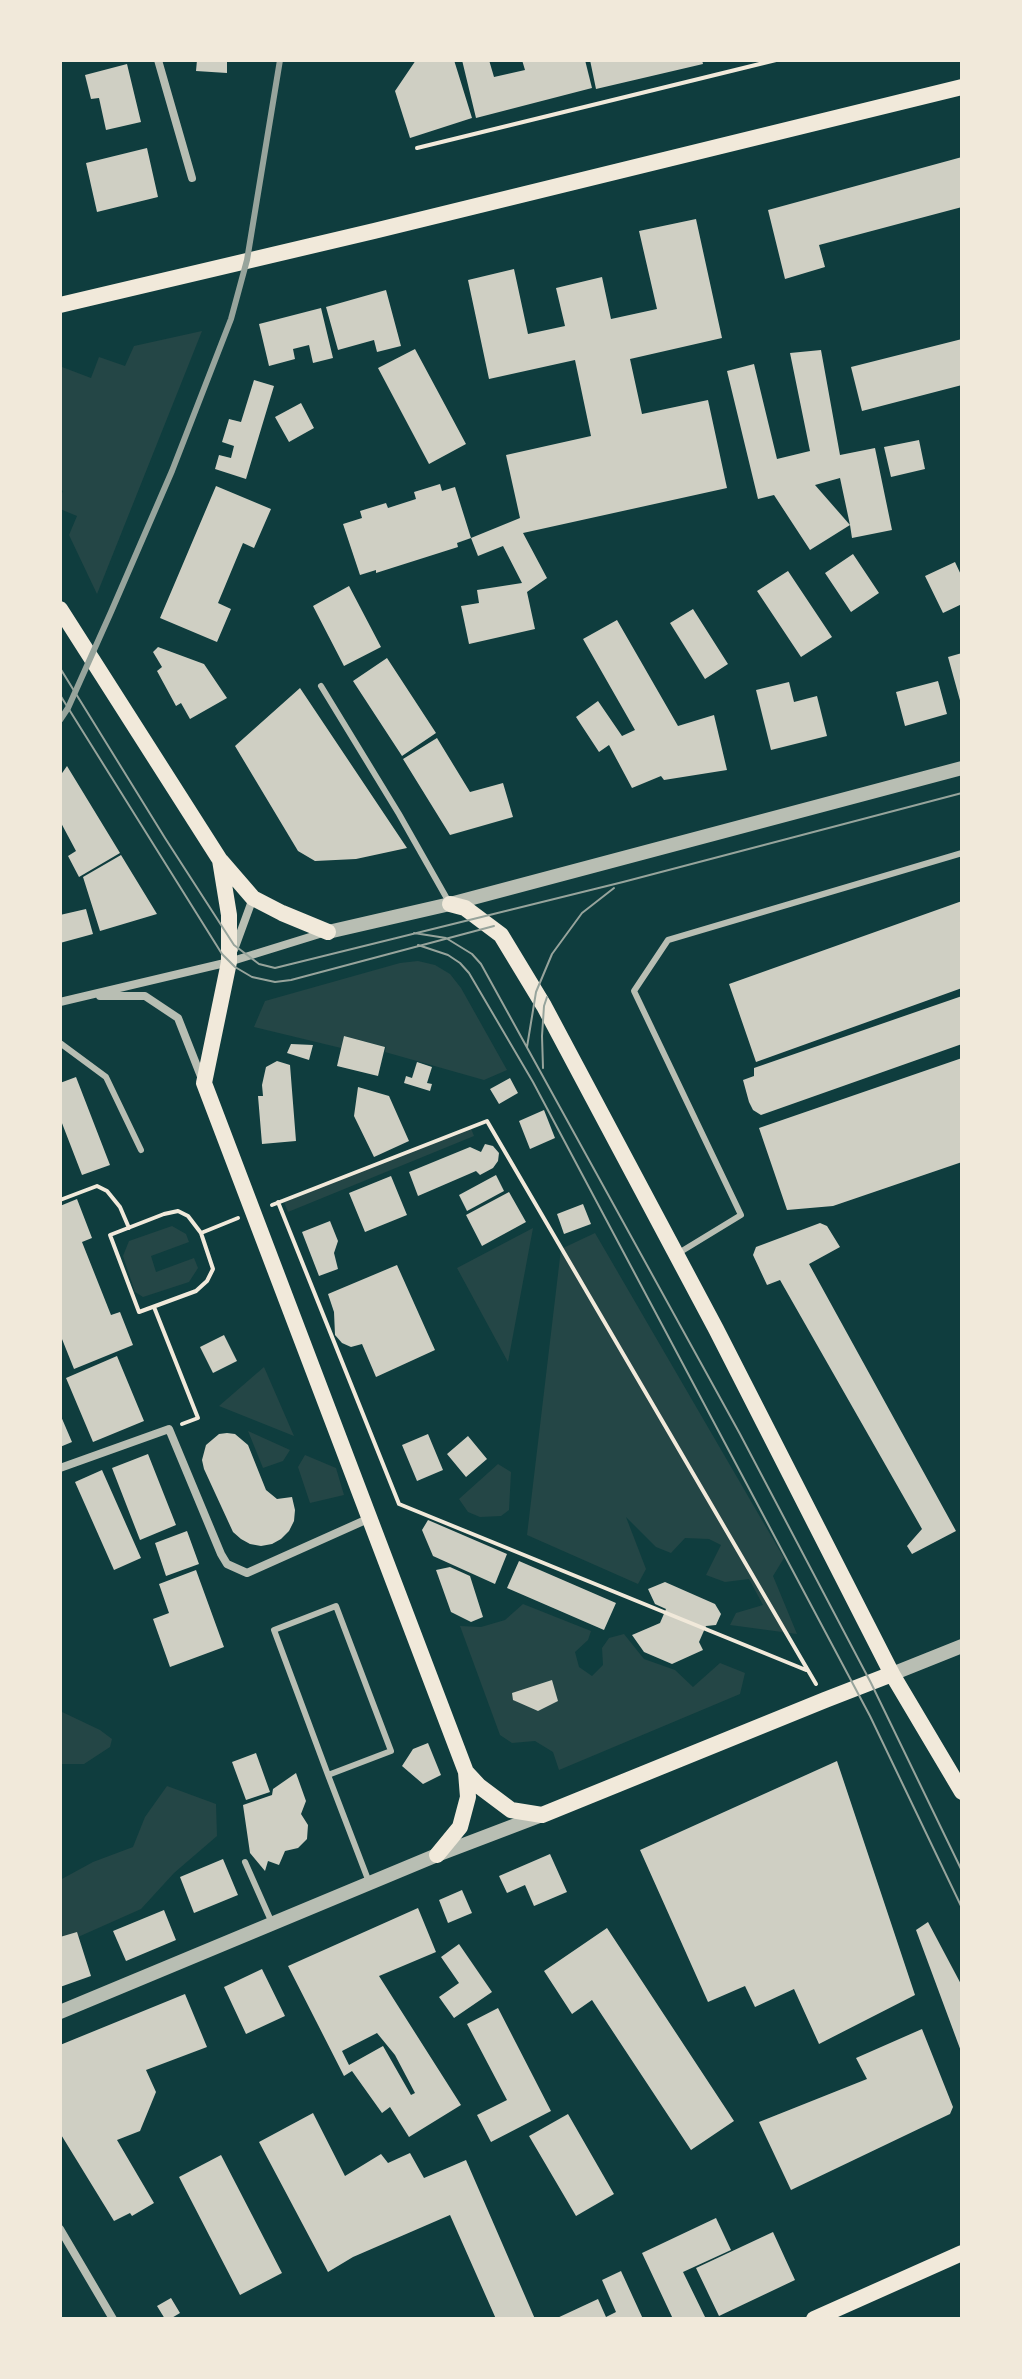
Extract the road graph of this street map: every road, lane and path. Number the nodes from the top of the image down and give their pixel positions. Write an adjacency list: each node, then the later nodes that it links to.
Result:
1 (158, 60): 5 (street)
2 (776, 60): 4 (path)
3 (962, 87): 6 (main road)
4 (417, 148)
5 (192, 178)
6 (60, 305)
7 (60, 609): 11 (main road)
8 (321, 686): 13 (lane)
9 (962, 768): 13 (street)
10 (962, 853): 26 (lane)
11 (220, 860): 12 (main road); 15 (main road)
12 (253, 898): 14 (main road); 15 (street)
13 (450, 904): 14 (street); 26 (main road)
14 (328, 932): 15 (street)
15 (229, 962): 16 (street); 19 (main road)
16 (83, 996): 17 (street); 19 (street)
17 (60, 1002)
18 (60, 1043): 20 (lane)
19 (204, 1083): 23 (main road)
20 (141, 1150)
21 (60, 1200): 24 (path)
22 (278, 1202): 23 (path); 32 (path); 32 (path)
23 (253, 1212): 25 (path); 30 (main road)
24 (129, 1228): 25 (path); 27 (path)
25 (201, 1233): 27 (path)
26 (677, 1254): 33 (main road)
27 (154, 1307): 28 (path)
28 (169, 1429): 29 (street); 30 (street)
29 (60, 1468)
30 (370, 1518): 35 (main road)
31 (962, 1646): 33 (street)
32 (808, 1671): 34 (path)
33 (892, 1674): 34 (main road); 37 (main road)
34 (825, 1700): 38 (main road)
35 (466, 1772): 38 (main road); 39 (main road)
36 (328, 1775): 36 (lane); 41 (lane)
37 (962, 1792)
38 (542, 1815): 39 (street)
39 (437, 1855): 41 (street)
40 (245, 1862): 42 (lane)
41 (369, 1882): 42 (street)
42 (272, 1923): 43 (street)
43 (60, 2012)
44 (60, 2229): 46 (street)
45 (962, 2253): 47 (main road)
46 (113, 2319)
47 (814, 2319)

